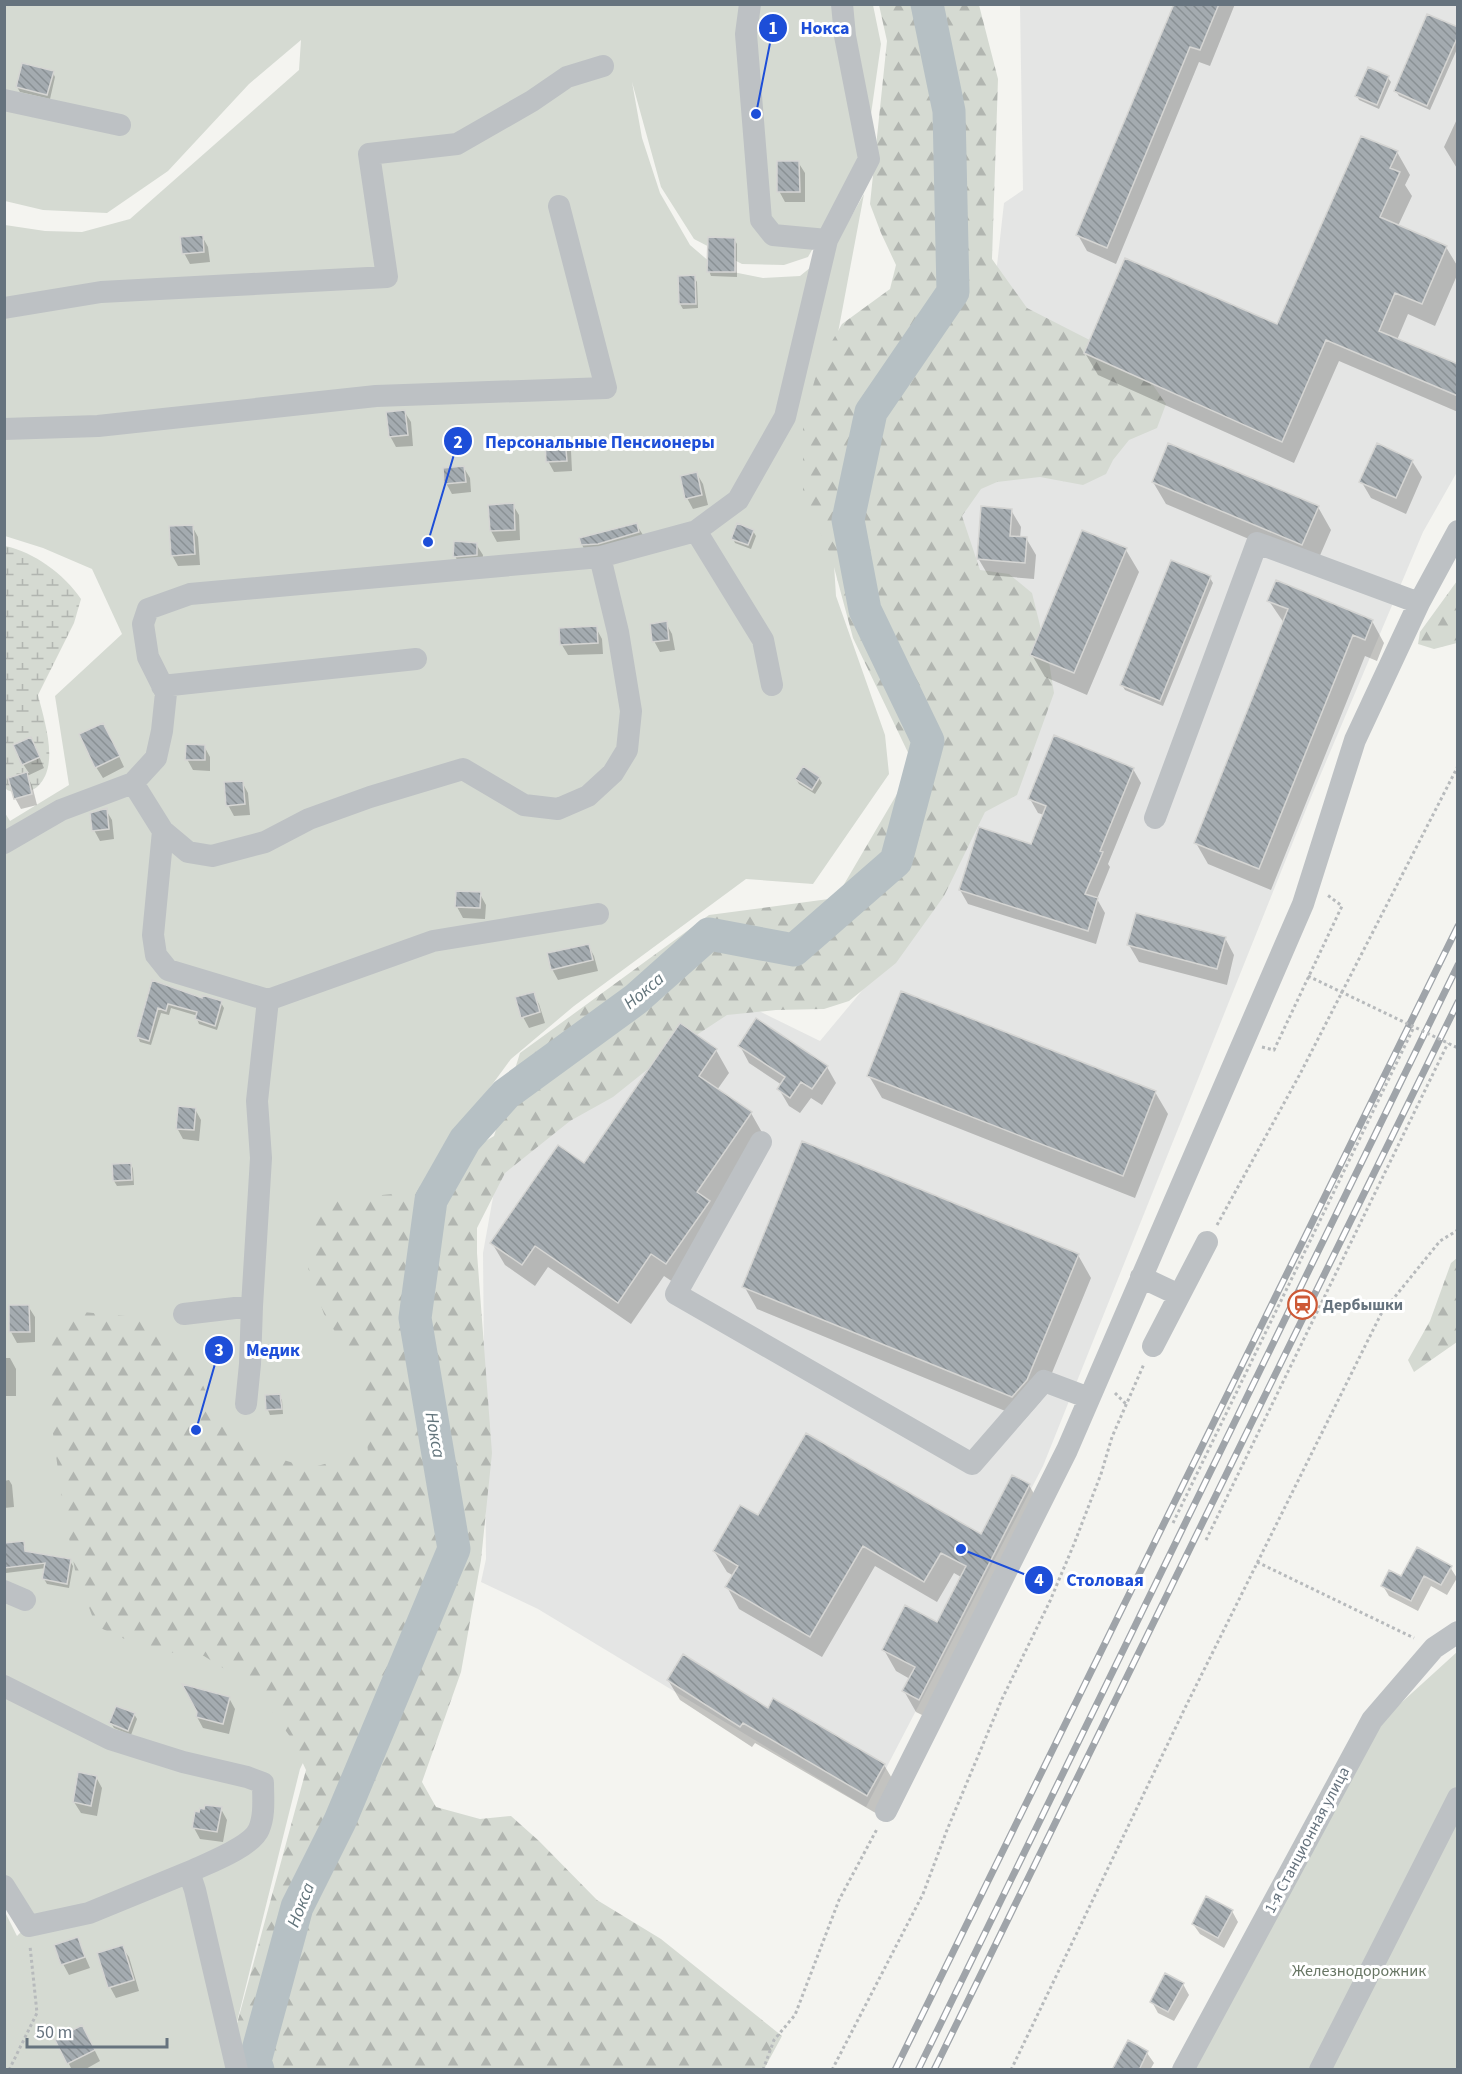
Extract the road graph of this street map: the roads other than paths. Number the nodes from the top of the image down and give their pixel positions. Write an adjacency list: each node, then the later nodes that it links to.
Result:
1 (750, 4): 7 (street)
2 (842, 4): 7 (street)
3 (603, 66): 8 (street)
4 (4, 100): 5 (street)
5 (120, 125)
6 (559, 206): 9 (street)
7 (827, 240): 10 (street)
8 (4, 308)
9 (4, 429)
10 (696, 531): 12 (street); 15 (street)
11 (1458, 531): 13 (street)
12 (600, 556): 16 (street); 19 (street)
13 (1419, 603): 18 (street); 25 (street)
14 (416, 659): 16 (street)
15 (772, 685)
16 (162, 686): 17 (street)
17 (133, 783): 19 (street); 20 (street)
18 (1155, 818)
19 (163, 831): 22 (street)
20 (4, 843)
21 (598, 914): 22 (street)
22 (268, 1000): 27 (street)
23 (761, 1142): 30 (street)
24 (1207, 1242): 26 (street)
25 (1142, 1277): 26 (street); 30 (street)
26 (1179, 1295): 29 (street)
27 (252, 1306): 28 (street); 31 (street)
28 (184, 1314)
29 (1153, 1346)
30 (1089, 1398): 35 (street)
31 (246, 1404)
32 (1458, 1632): 39 (street, 1-я Станционная улица)
33 (4, 1686): 36 (street)
34 (1458, 1798): 40 (street)
35 (886, 1811)
36 (189, 1872): 37 (street); 38 (street)
37 (4, 1886)
38 (237, 2070)
39 (1183, 2070)
40 (1320, 2070)

